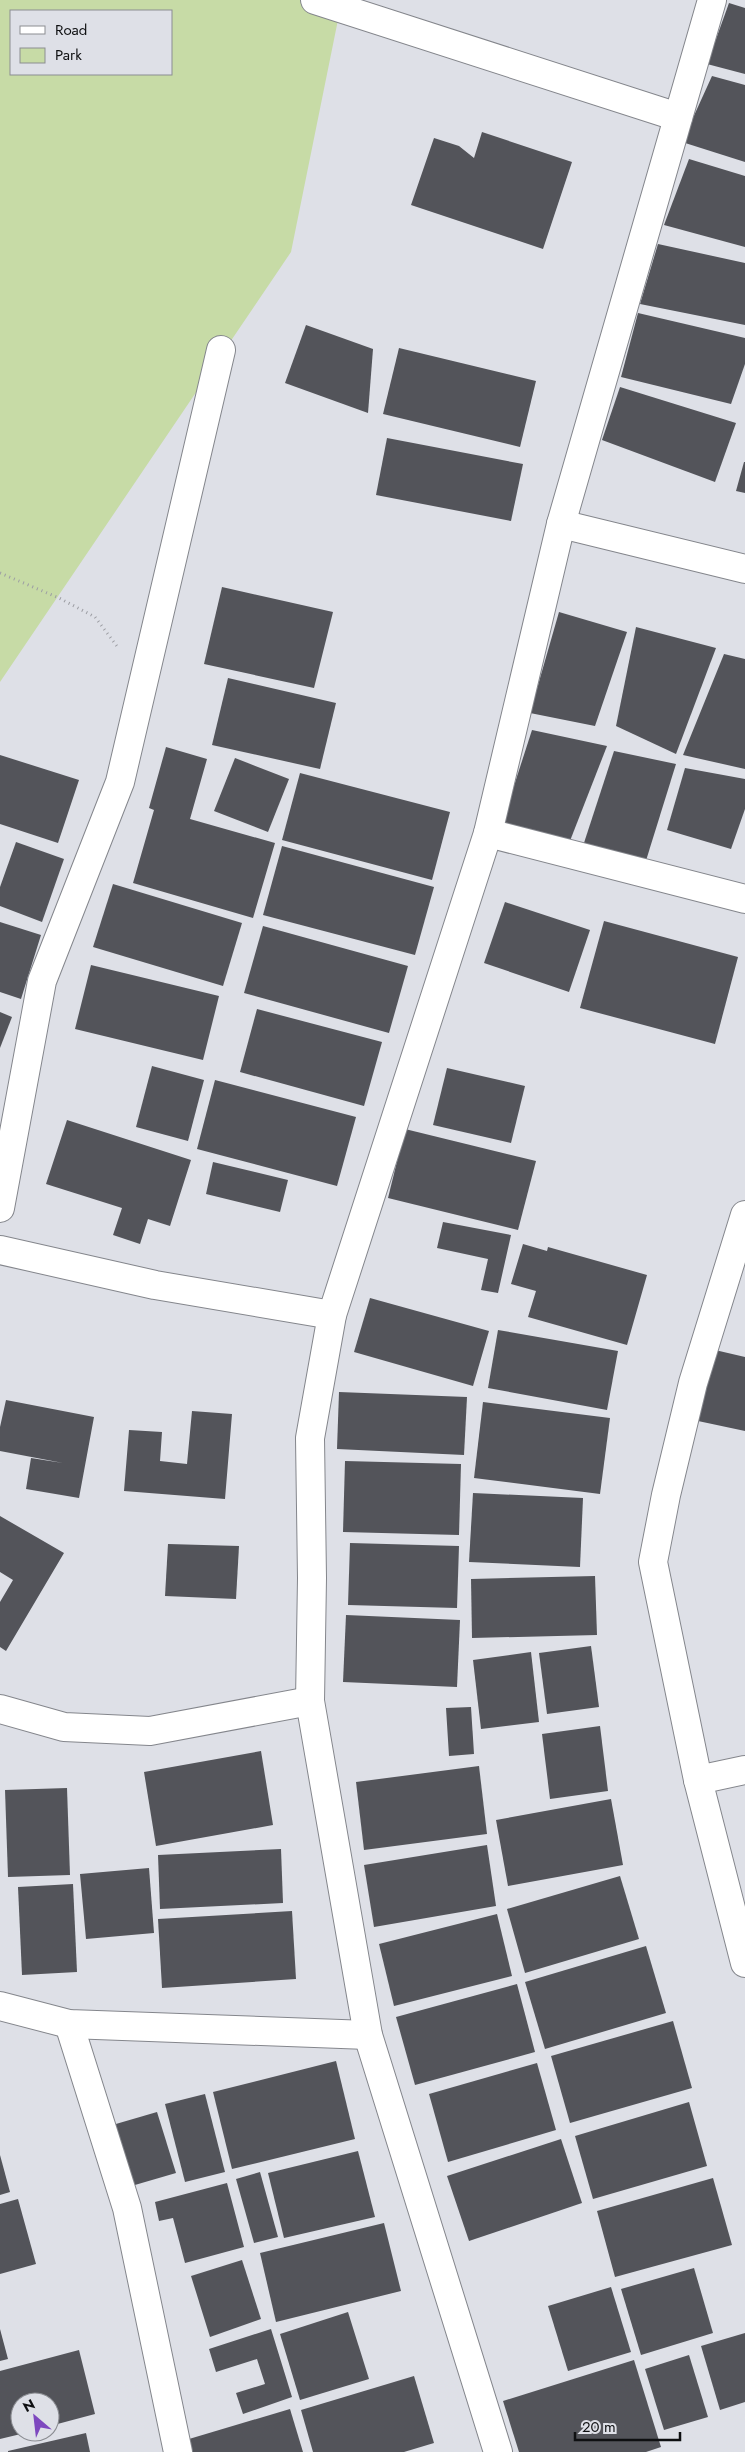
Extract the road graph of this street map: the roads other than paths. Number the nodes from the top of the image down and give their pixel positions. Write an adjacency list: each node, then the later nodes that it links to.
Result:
1 (316, 0): 3 (street)
2 (712, 0): 3 (street)
3 (678, 117): 5 (street)
4 (221, 350): 9 (street)
5 (561, 524): 6 (street); 7 (street)
6 (745, 569)
7 (488, 833): 8 (street); 12 (street)
8 (745, 899)
9 (0, 1208)
10 (744, 1220): 16 (street)
11 (0, 1250): 12 (street)
12 (332, 1315): 13 (street)
13 (310, 1701): 14 (street); 20 (street)
14 (0, 1709)
15 (745, 1770): 16 (street)
16 (698, 1780): 17 (street)
17 (745, 1963)
18 (0, 2006): 19 (street)
19 (69, 2024): 20 (street); 21 (street)
20 (368, 2035): 22 (street)
21 (178, 2452)
22 (498, 2452)

